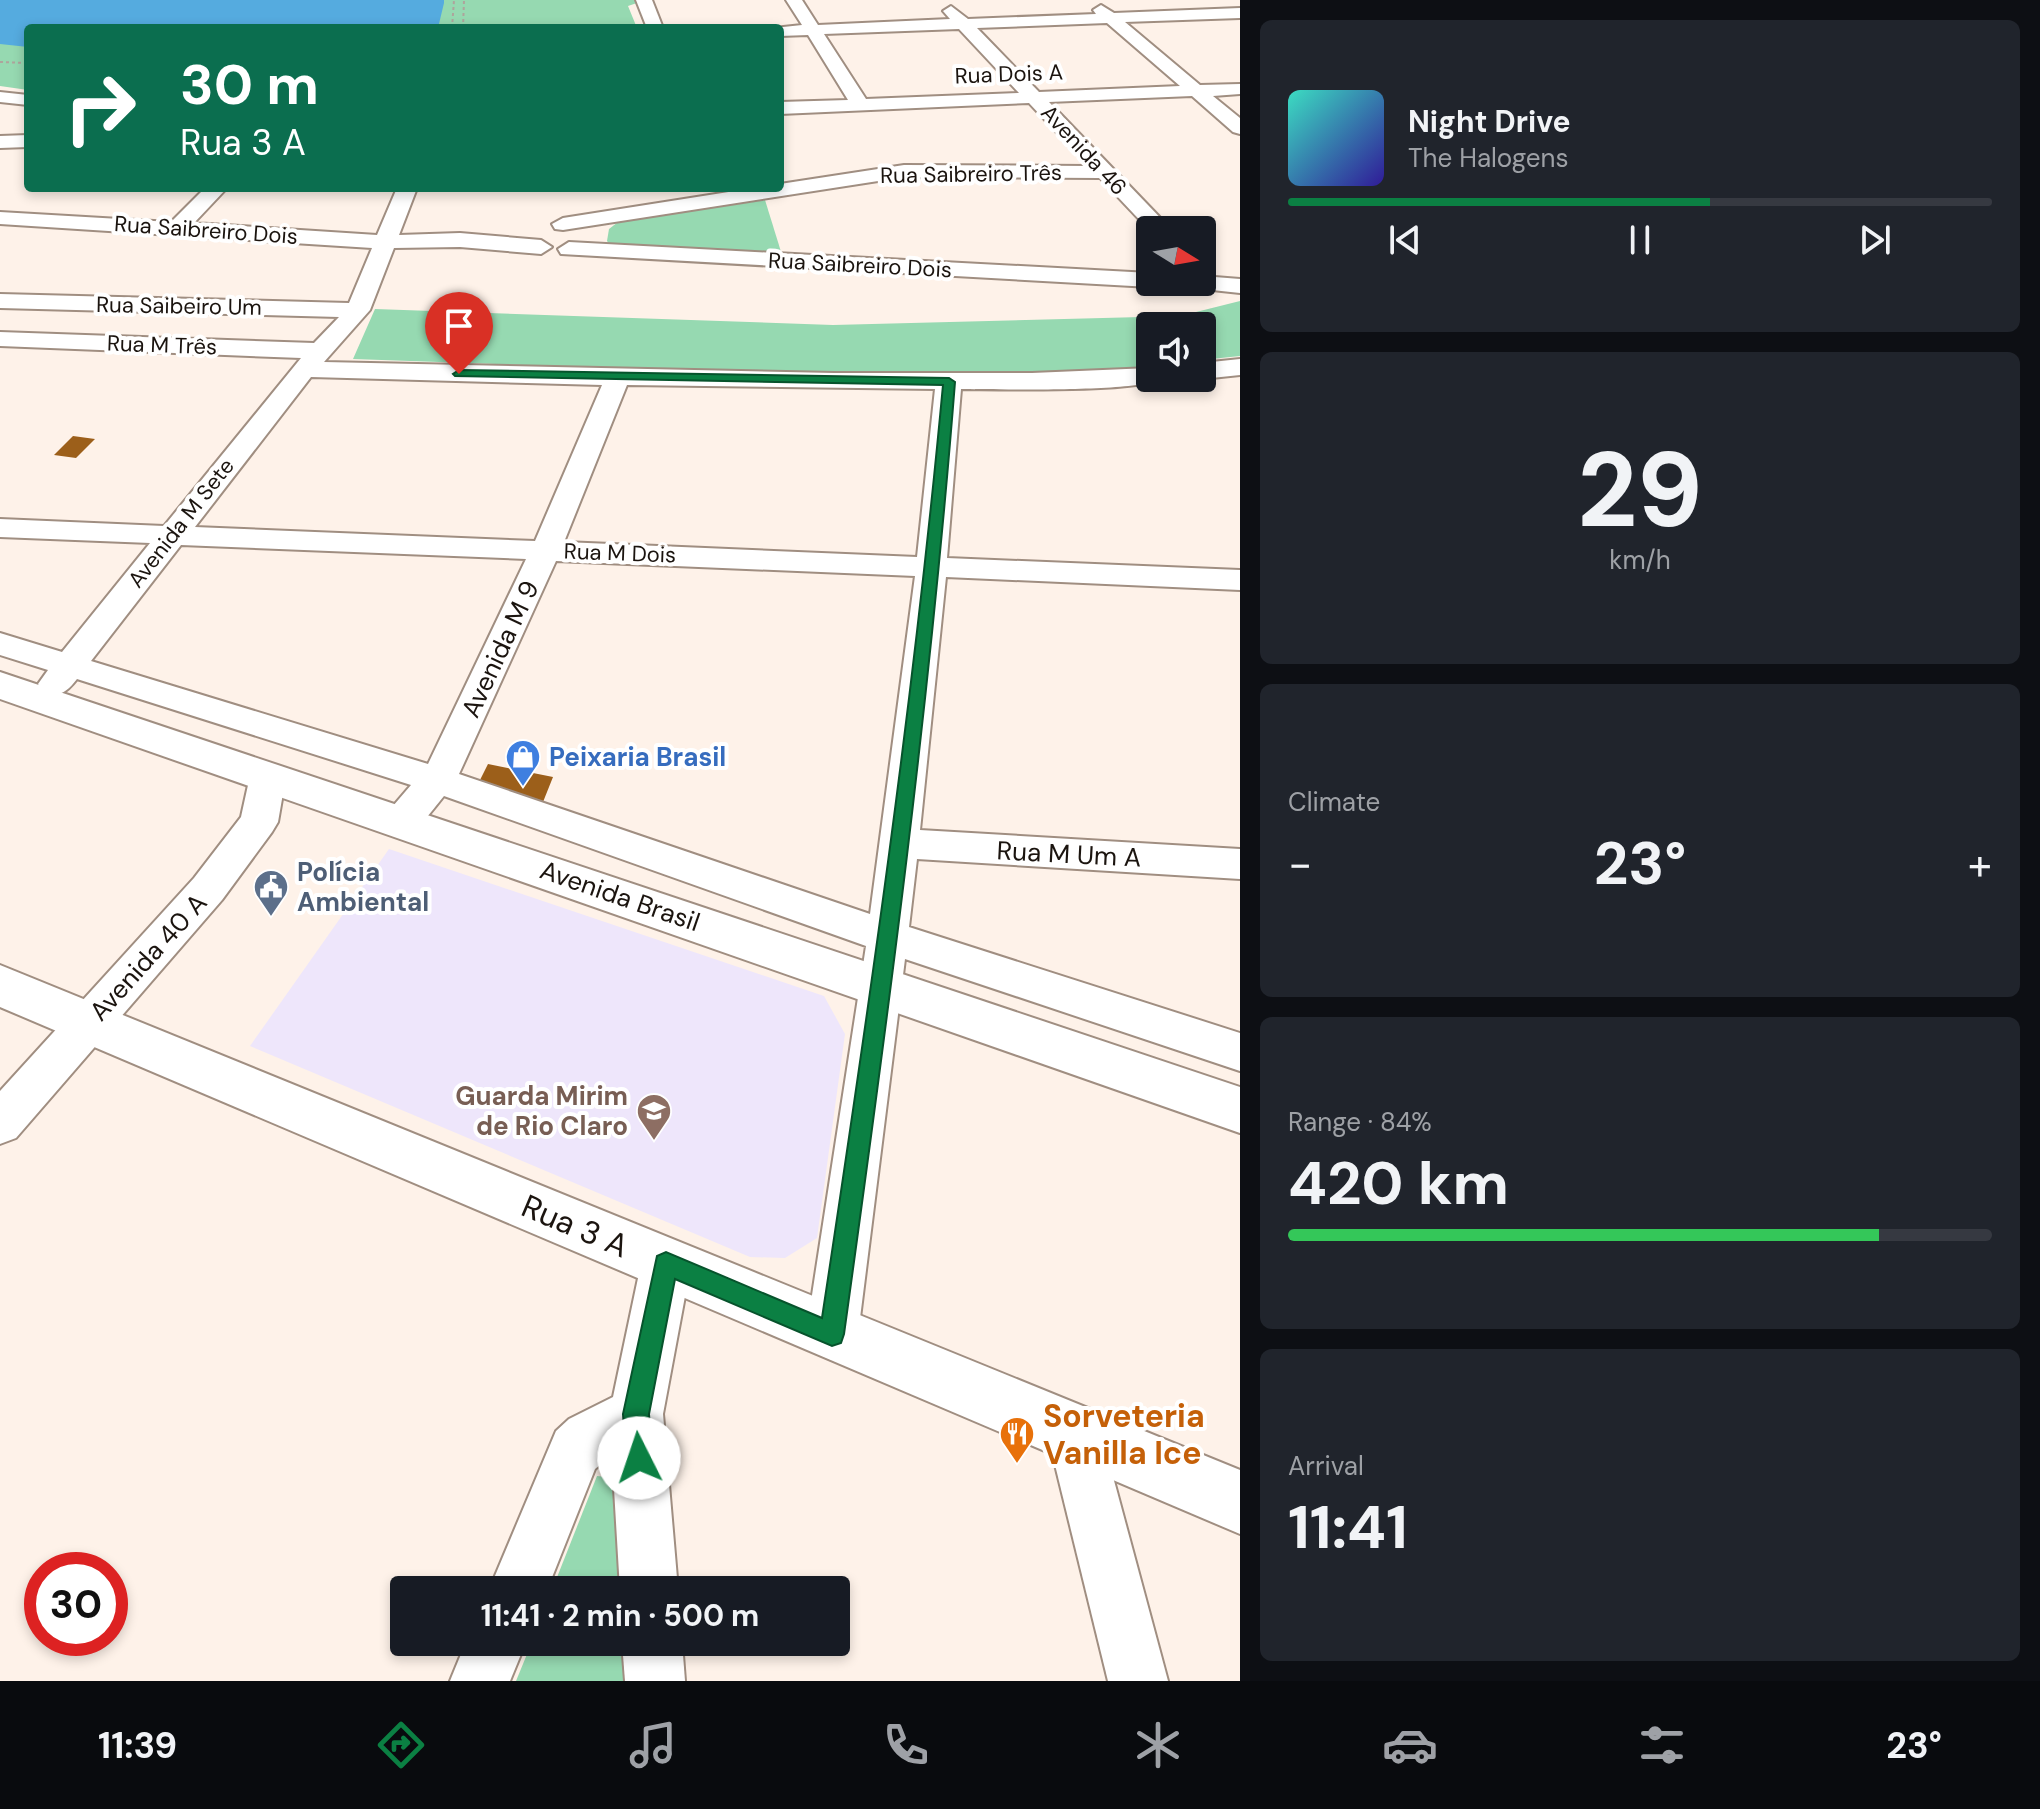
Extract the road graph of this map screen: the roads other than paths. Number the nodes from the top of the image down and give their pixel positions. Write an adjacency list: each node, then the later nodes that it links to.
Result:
1 (644, 0): 7 (street)
2 (794, 0): 9 (street)
3 (941, 0): 8 (street, Avenida 46)
4 (1090, 0): 6 (street)
5 (1240, 13): 6 (street)
6 (1110, 18): 8 (street); 12 (street)
7 (653, 24)
8 (962, 24): 9 (street); 14 (street, Avenida 46)
9 (813, 29): 10 (street); 16 (street)
10 (784, 31)
11 (1240, 89): 12 (street, Rua Dois A)
12 (1195, 91): 14 (street, Rua Dois A); 18 (street)
13 (0, 97): 15 (street)
14 (1034, 97): 16 (street, Rua Dois A); 21 (street, Avenida 46)
15 (24, 100)
16 (861, 105): 17 (street, Rua Dois A)
17 (784, 108)
18 (1240, 128)
19 (24, 141): 20 (street)
20 (0, 142)
21 (1104, 172): 22 (street, Rua Saibreiro Três); 26 (street, Avenida 46)
22 (784, 180)
23 (213, 192): 29 (street)
24 (406, 192): 31 (street, Avenida M Sete)
25 (728, 192): 28 (street, Rua Saibreiro Três)
26 (1147, 216)
27 (0, 218): 29 (street, Rua Saibreiro Dois)
28 (582, 223): 30 (street, Rua Saibreiro Três); 32 (street)
29 (178, 227): 31 (street, Rua Saibreiro Dois)
30 (539, 238): 31 (street, Rua Saibreiro Dois); 32 (street, Rua Saibreiro Dois)
31 (388, 242): 37 (street, Avenida M Sete)
32 (569, 249): 33 (street, Rua Saibreiro Dois)
33 (1136, 279)
34 (1216, 282): 35 (street)
35 (1240, 286)
36 (0, 301): 37 (street, Rua Saibeiro Um)
37 (358, 310): 39 (street, Avenida M Sete)
38 (5, 344): 39 (street, Rua M Três)
39 (314, 360): 43 (street, Rua M Três); 46 (street, Avenida M Sete)
40 (1240, 367): 41 (street)
41 (1216, 370)
42 (1136, 377): 44 (street, Rua M Três)
43 (617, 379): 44 (street, Rua M Três); 47 (street, Avenida M 9)
44 (949, 382): 48 (street)
45 (0, 528): 46 (street, Rua M Dois)
46 (172, 534): 47 (street, Rua M Dois); 51 (street, Avenida M Sete)
47 (546, 550): 48 (street, Rua M Dois); 54 (street, Avenida M 9)
48 (933, 566): 49 (street, Rua M Dois); 56 (street)
49 (1240, 580)
50 (0, 644): 51 (street, Avenida Brasil)
51 (57, 683): 52 (main road, Avenida Brasil); 53 (main road, Avenida Brasil); 54 (street, Avenida Brasil)
52 (0, 685)
53 (268, 776): 55 (main road, Avenida Brasil); 61 (street, Avenida 40 A)
54 (438, 780): 55 (street, Avenida M 9); 58 (street, Avenida Brasil)
55 (400, 820): 60 (main road, Avenida Brasil)
56 (898, 843): 57 (street, Rua M Um A); 58 (street)
57 (1240, 864)
58 (888, 937): 60 (street); 62 (street, Avenida Brasil)
59 (0, 985): 61 (main road, Rua 3 A)
60 (883, 986): 63 (main road, Avenida Brasil); 66 (street)
61 (89, 1023): 64 (street, Avenida 40 A); 65 (main road, Rua 3 A)
62 (1240, 1052)
63 (1240, 1110)
64 (0, 1123)
65 (666, 1264): 66 (main road, Rua 3 A); 67 (street)
66 (832, 1334): 68 (main road, Rua 3 A)
67 (636, 1414): 70 (street); 71 (street)
68 (1075, 1436): 69 (main road, Rua 3 A); 76 (street)
69 (1240, 1502)
70 (524, 1576)
71 (648, 1576)
72 (490, 1656): 74 (street)
73 (653, 1656): 75 (street)
74 (480, 1681)
75 (655, 1681)
76 (1138, 1681)

